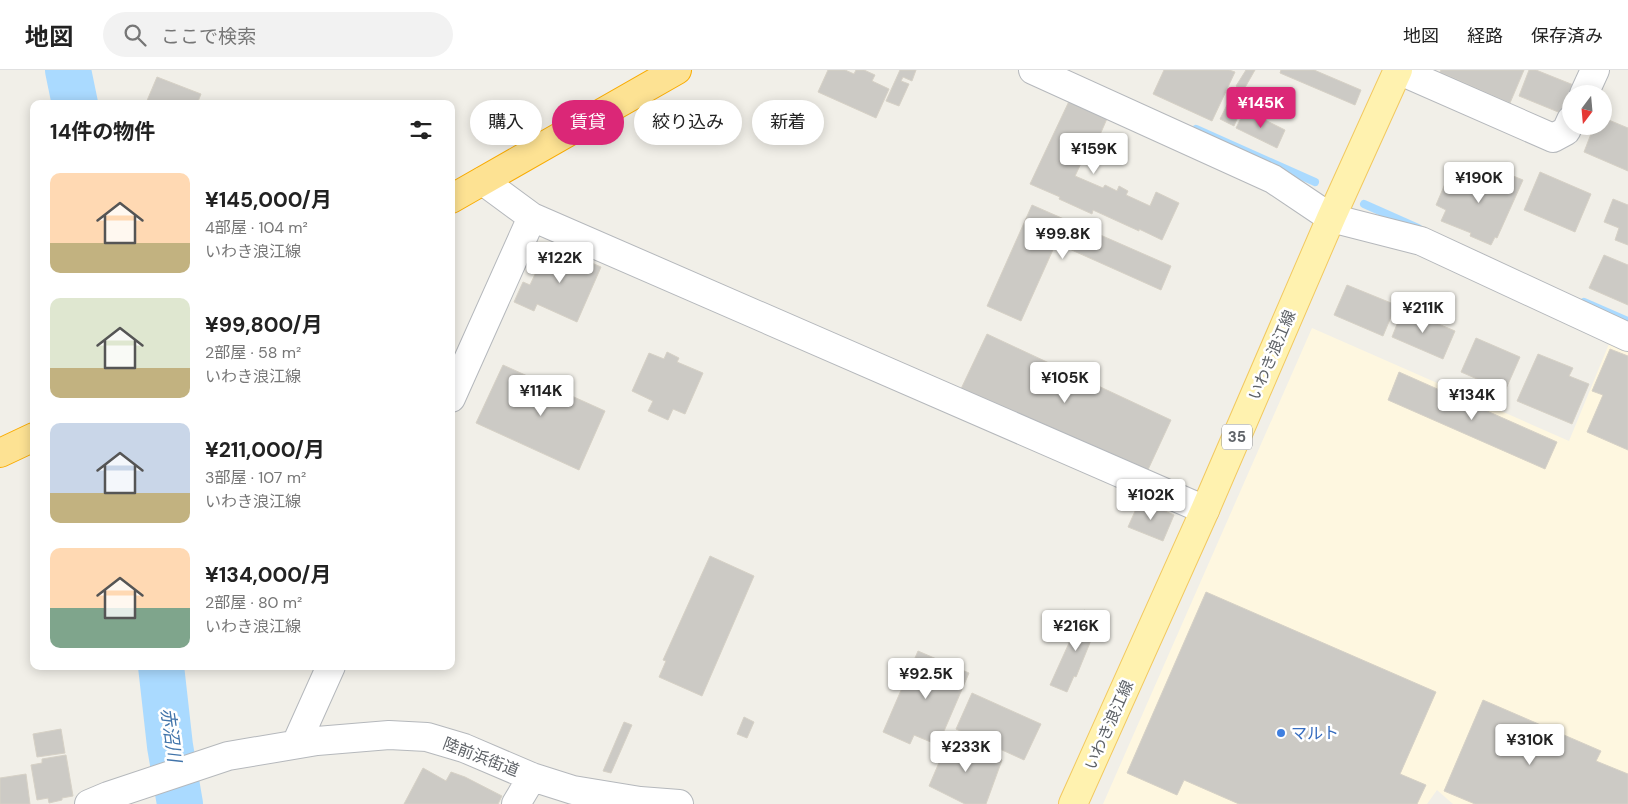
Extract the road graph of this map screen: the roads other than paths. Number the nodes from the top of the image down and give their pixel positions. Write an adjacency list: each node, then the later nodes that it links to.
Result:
1 (677, 70): 7 (highway)
2 (1033, 70): 10 (street)
3 (1398, 70): 6 (street); 10 (main road, いわき浪江線 / 35)
4 (1595, 70): 5 (street)
5 (1588, 85)
6 (1562, 133)
7 (483, 181): 8 (highway); 9 (street)
8 (455, 196)
9 (532, 217): 12 (street); 15 (street)
10 (1331, 218): 11 (street); 15 (main road, いわき浪江線 / 35)
11 (1628, 337)
12 (455, 389)
13 (30, 439): 14 (highway)
14 (0, 453)
15 (1205, 510): 22 (main road, いわき浪江線 / 35)
16 (329, 670): 17 (street)
17 (296, 744): 18 (street, 陸前浜街道); 19 (street, 陸前浜街道)
18 (532, 777): 20 (street); 21 (street, 陸前浜街道)
19 (89, 804)
20 (516, 804)
21 (679, 804)
22 (1074, 804)

